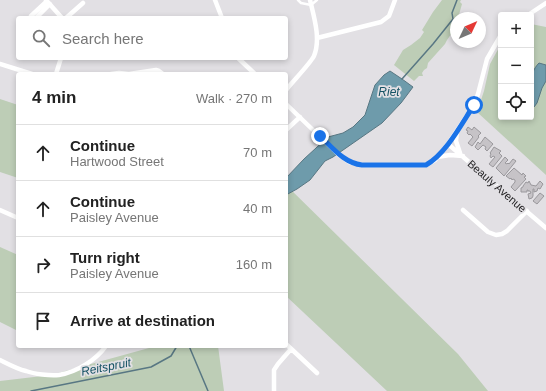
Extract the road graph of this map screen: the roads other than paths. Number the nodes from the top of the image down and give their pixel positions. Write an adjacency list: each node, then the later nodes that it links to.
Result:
1 (216, 0): 14 (street)
2 (298, 0): 6 (lane)
3 (317, 0): 6 (lane)
4 (395, 0): 15 (street)
5 (48, 2): 10 (street); 11 (street); 12 (street)
6 (311, 2): 15 (street)
7 (83, 3): 13 (street)
8 (546, 3): 9 (street)
9 (532, 12)
10 (31, 16)
11 (38, 16)
12 (60, 16)
13 (68, 16)
14 (221, 16)
15 (317, 38): 25 (street)
16 (498, 40): 29 (street)
17 (60, 60): 21 (street)
18 (240, 60): 24 (street)
19 (0, 64): 20 (street)
20 (26, 72)
21 (57, 72)
22 (142, 72): 23 (street)
23 (160, 72)
24 (253, 72)
25 (288, 88)
26 (288, 106): 27 (street)
27 (300, 117): 28 (street); 32 (street)
28 (288, 128)
29 (456, 131): 30 (street); 31 (street)
30 (448, 144): 31 (street, Beauly Avenue); 32 (street)
31 (461, 155): 32 (street); 35 (street, Beauly Avenue)
32 (436, 158)
33 (0, 210): 36 (street)
34 (463, 210): 35 (street)
35 (527, 211): 37 (street, Beauly Avenue)
36 (16, 217)
37 (546, 228)
38 (288, 346): 40 (street)
39 (105, 348): 41 (street)
40 (291, 349): 42 (street); 43 (street)
41 (0, 360)
42 (317, 372)
43 (274, 391)

